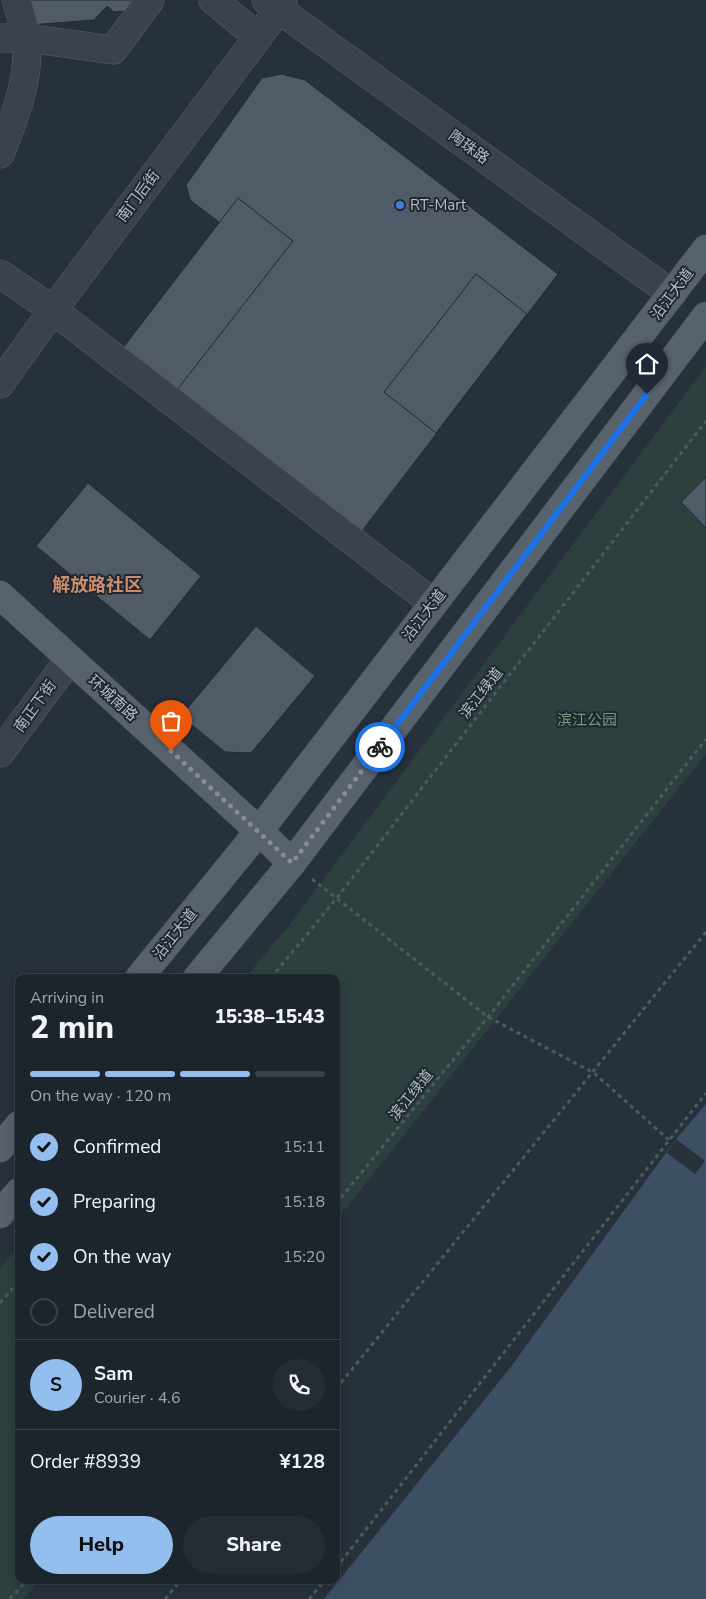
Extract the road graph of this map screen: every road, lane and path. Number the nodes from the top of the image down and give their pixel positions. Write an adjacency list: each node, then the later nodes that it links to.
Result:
1 (16, 0): 6 (street)
2 (150, 0): 6 (street)
3 (213, 0): 5 (street)
4 (275, 3): 5 (street, 南门后街); 10 (street, 陶珠路)
5 (258, 37): 11 (street, 南门后街)
6 (13, 38): 7 (street)
7 (0, 154)
8 (706, 249): 10 (main road, 沿江大道)
9 (0, 274): 11 (street)
10 (672, 294): 16 (main road, 沿江大道)
11 (53, 310): 13 (street, 南门后街); 16 (street)
12 (706, 316): 21 (main road)
13 (0, 384)
14 (706, 421): 22 (path, 滨江绿道)
15 (0, 595): 17 (main road, 环城南路)
16 (433, 603): 20 (main road, 沿江大道)
17 (70, 659): 19 (street, 南正下街); 20 (main road, 环城南路)
18 (706, 739): 27 (path, 滨江绿道)
19 (0, 753)
20 (259, 830): 21 (main road, 环城南路); 24 (main road, 沿江大道)
21 (292, 863): 22 (path); 25 (main road)
22 (336, 900): 26 (path, 滨江绿道); 27 (path)
23 (706, 932): 28 (path)
24 (142, 974)
25 (200, 974)
26 (274, 974)
27 (488, 1017): 28 (path); 34 (path, 滨江绿道)
28 (594, 1073): 31 (path); 38 (path)
29 (706, 1093): 31 (path)
30 (15, 1130): 32 (main road)
31 (669, 1140): 39 (path)
32 (0, 1148)
33 (15, 1197): 35 (main road)
34 (340, 1199)
35 (0, 1214)
36 (15, 1286): 37 (path)
37 (0, 1303)
38 (340, 1384)
39 (340, 1563)
40 (23, 1584): 43 (path)
41 (178, 1584): 44 (path)
42 (322, 1584): 45 (path)
43 (10, 1599)
44 (165, 1599)
45 (309, 1599)

